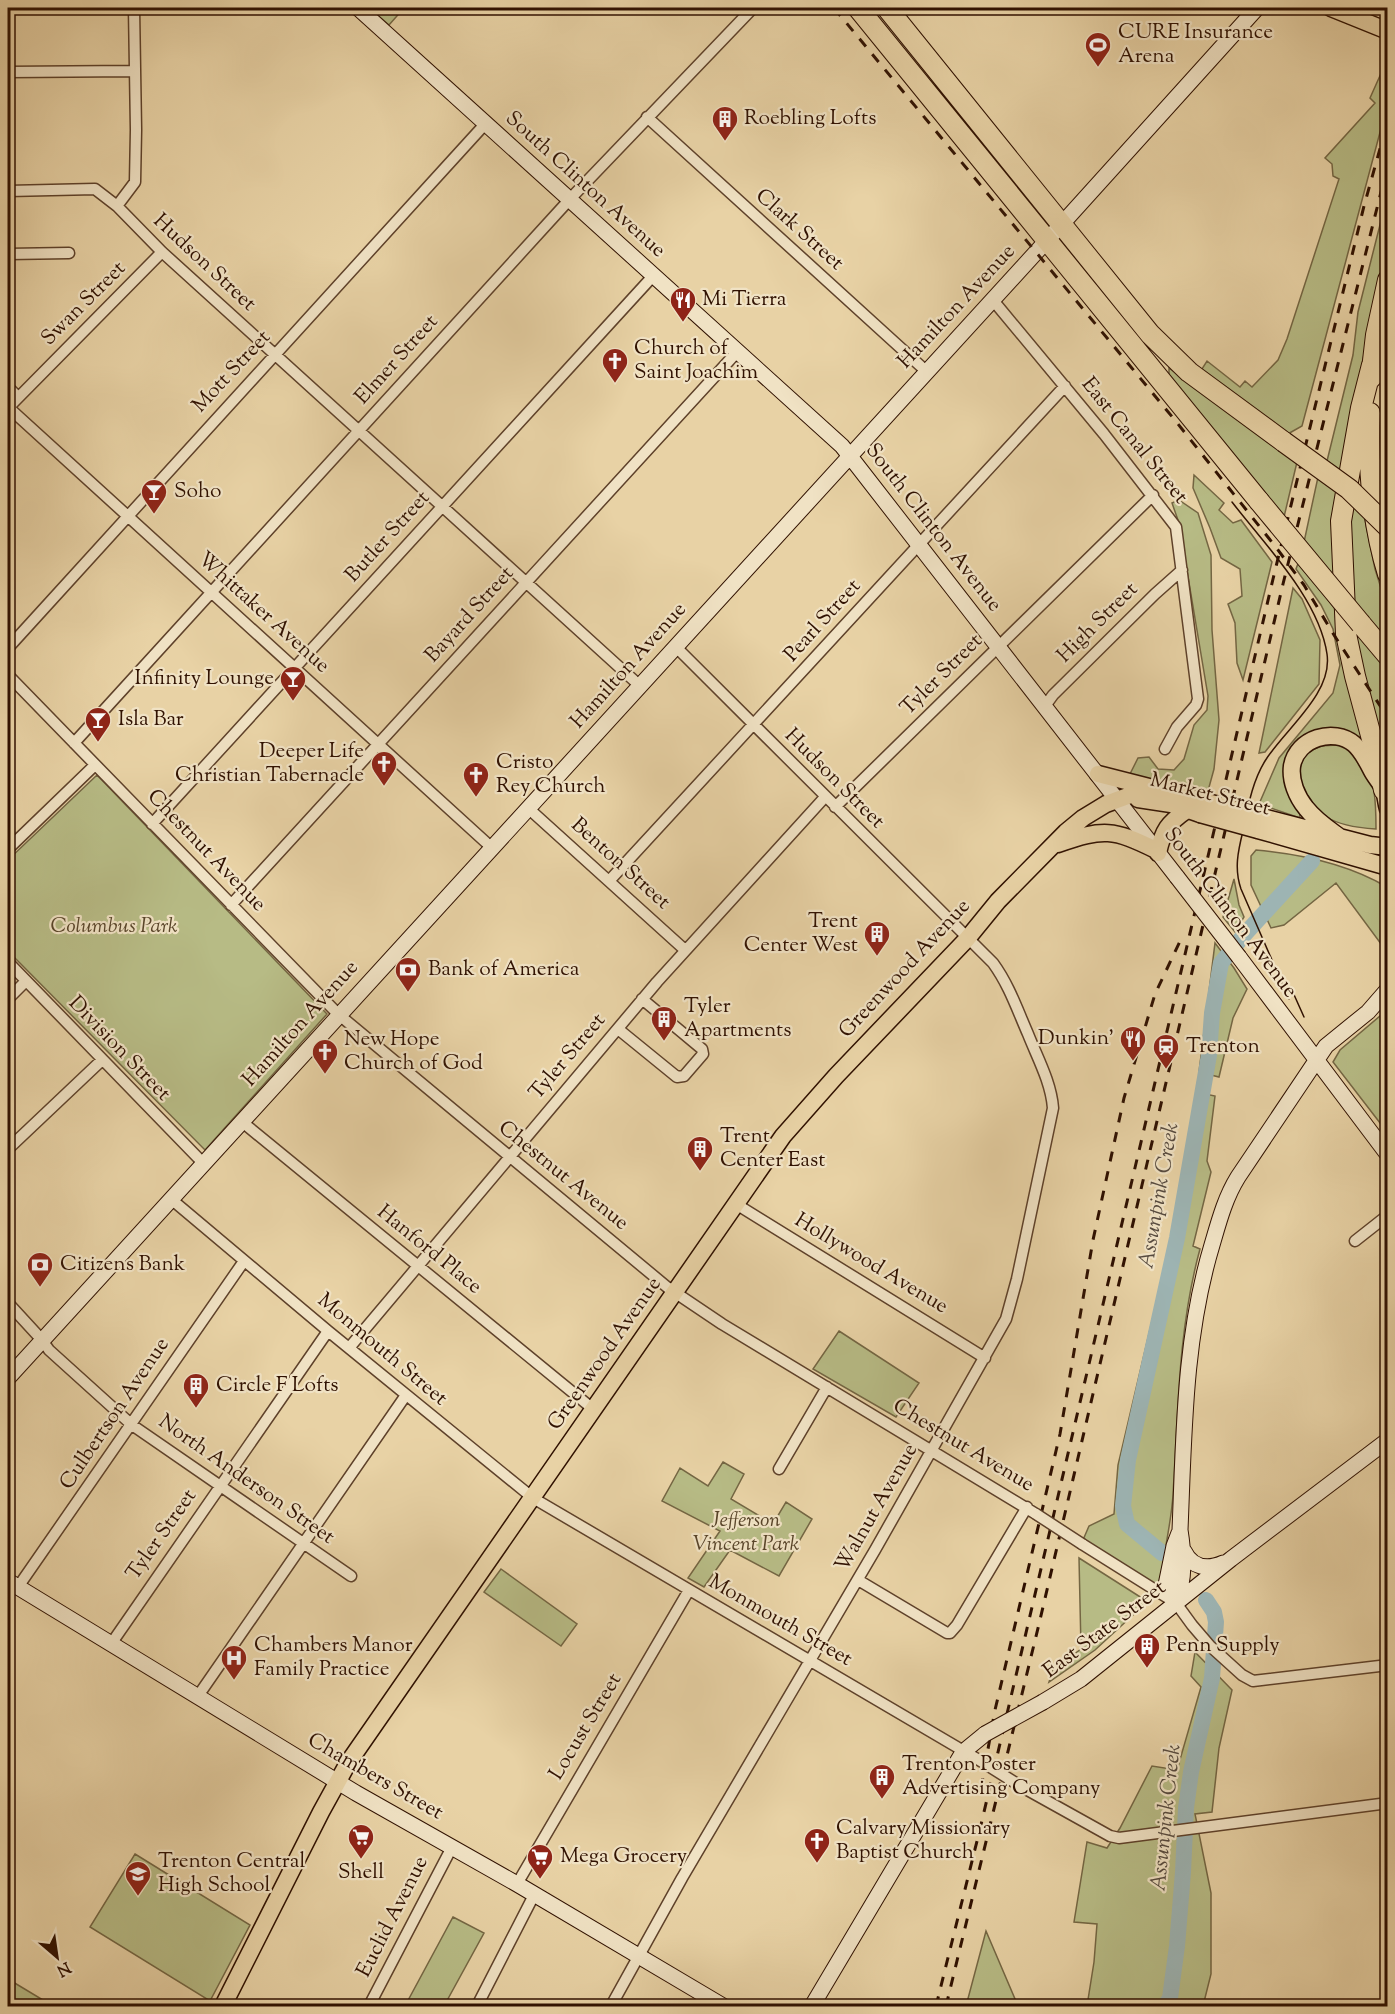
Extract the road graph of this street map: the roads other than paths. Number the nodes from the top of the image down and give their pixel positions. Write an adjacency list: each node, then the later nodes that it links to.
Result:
1 (134, 8): 11 (street)
2 (358, 8): 15 (street, South Clinton Avenue)
3 (753, 8): 14 (street, Elmer Street)
4 (858, 8): 20 (highway)
5 (887, 8): 13 (highway)
6 (904, 8): 13 (highway)
7 (1257, 8): 19 (street, Hamilton Avenue)
8 (1331, 8): 9 (main road)
9 (1354, 12): 10 (main road)
10 (1388, 31)
11 (134, 71): 12 (street); 18 (street)
12 (8, 72)
13 (955, 90): 19 (highway)
14 (647, 117): 17 (street, Elmer Street); 30 (street, Clark Street)
15 (486, 123): 17 (street, South Clinton Avenue); 28 (street, Mott Street)
16 (8, 190): 18 (street, Hudson Street)
17 (570, 199): 24 (street, South Clinton Avenue); 35 (street, Elmer Street)
18 (117, 206): 21 (street, Hudson Street)
19 (1061, 225): 20 (street, Hamilton Avenue); 40 (highway, bridge)
20 (1047, 239): 26 (street, Hamilton Avenue); 49 (highway, bridge)
21 (162, 252): 28 (street, Hudson Street); 33 (street, Swan Street)
22 (69, 253): 23 (street)
23 (8, 254)
24 (653, 276): 27 (street, South Clinton Avenue); 38 (street, Butler Street)
25 (1388, 280): 29 (highway)
26 (992, 299): 30 (street, Hamilton Avenue); 31 (street, East Canal Street)
27 (737, 352): 36 (street, South Clinton Avenue); 44 (street, Bayard Street)
28 (275, 354): 35 (street, Hudson Street); 39 (street, Mott Street)
29 (1372, 365): 43 (highway); 62 (highway)
30 (926, 371): 36 (street, Hamilton Avenue)
31 (1065, 386): 37 (street, East Canal Street); 41 (street, Pearl Street)
32 (8, 387): 33 (street)
33 (18, 398): 34 (street, Swan Street)
34 (8, 407): 39 (street, Whittaker Avenue)
35 (360, 430): 38 (street, Hudson Street); 45 (street, Elmer Street)
36 (850, 455): 41 (street, South Clinton Avenue); 46 (street, Hamilton Avenue)
37 (1153, 495): 42 (street, East Canal Street); 47 (street, Tyler Street)
38 (443, 506): 44 (street, Hudson Street); 50 (street, Butler Street)
39 (128, 516): 45 (street, Whittaker Avenue); 48 (street, Mott Street)
40 (1388, 527)
41 (919, 544): 47 (street, South Clinton Avenue); 54 (street, Pearl Street)
42 (1182, 570): 53 (street, High Street); 57 (street, East Canal Street)
43 (1388, 574)
44 (526, 582): 52 (street, Hudson Street); 56 (street, Bayard Street)
45 (211, 592): 50 (street, Whittaker Avenue); 55 (street, Elmer Street)
46 (675, 646): 52 (street, Hamilton Avenue); 54 (street, Hudson Street)
47 (998, 646): 53 (street, South Clinton Avenue); 64 (street, Tyler Street)
48 (8, 648)
49 (1388, 656)
50 (295, 668): 56 (street, Whittaker Avenue); 67 (street, Butler Street)
51 (8, 675): 55 (street, Chestnut Avenue)
52 (639, 685): 65 (street, Hamilton Avenue)
53 (1045, 706): 59 (street, South Clinton Avenue)
54 (754, 726): 61 (street, Hudson Street); 76 (street, Pearl Street)
55 (74, 743): 58 (street, Chestnut Avenue)
56 (379, 744): 71 (street, Whittaker Avenue); 77 (street, Bayard Street)
57 (1165, 749)
58 (95, 765): 67 (street, Chestnut Avenue); 73 (street)
59 (1098, 774): 60 (main road); 63 (street, South Clinton Avenue)
60 (1156, 789): 63 (main road, Market Street); 66 (main road, Market Street)
61 (825, 797): 64 (street, Hudson Street); 79 (street, Tyler Street)
62 (1386, 799): 69 (main road)
63 (1117, 800): 66 (main road, Market Street); 70 (main road, Greenwood Avenue); 74 (street, South Clinton Avenue)
64 (835, 807): 78 (street, Hudson Street)
65 (528, 808): 71 (street, Hamilton Avenue); 76 (street, Benton Street)
66 (1196, 808): 68 (main road, Market Street, bridge); 74 (main road)
67 (152, 824): 77 (street, Chestnut Avenue)
68 (1262, 824): 69 (main road, Market Street); 75 (main road, Market Street)
69 (1341, 838): 72 (main road, Market Street)
70 (1054, 845): 74 (main road); 78 (main road, Greenwood Avenue)
71 (491, 847): 85 (street, Hamilton Avenue)
72 (1388, 847)
73 (8, 849)
74 (1157, 851): 88 (street, South Clinton Avenue, bridge)
75 (1388, 867)
76 (609, 882): 79 (street, Benton Street)
77 (231, 905): 85 (street, Chestnut Avenue)
78 (967, 939): 95 (main road, Greenwood Avenue); 107 (street, Walnut Avenue)
79 (685, 950): 84 (street, Tyler Street)
80 (8, 962): 81 (street, Division Street)
81 (26, 981): 83 (street); 87 (street, Division Street)
82 (1388, 989): 88 (street)
83 (8, 999)
84 (642, 999): 86 (street, Tyler Street); 86 (street)
85 (338, 1014): 89 (street, Hamilton Avenue); 92 (street, Chestnut Avenue)
86 (618, 1029): 92 (street, Tyler Street)
87 (102, 1060): 90 (street); 93 (street, Division Street)
88 (1315, 1060): 91 (street, South Clinton Avenue); 119 (street)
89 (241, 1121): 93 (street, Hamilton Avenue); 99 (street, Hanford Place)
90 (8, 1149)
91 (1388, 1155)
92 (510, 1158): 99 (street, Tyler Street); 100 (street, Chestnut Avenue)
93 (203, 1163): 94 (street, Hamilton Avenue)
94 (171, 1199): 98 (street, Monmouth Street); 105 (street, Hamilton Avenue)
95 (736, 1204): 100 (main road, Greenwood Avenue); 107 (street, Hollywood Avenue)
96 (1388, 1215): 97 (street)
97 (1355, 1241)
98 (244, 1261): 104 (street, Monmouth Street); 112 (street, Culbertson Avenue)
99 (418, 1266): 106 (street, Tyler Street); 111 (street, Hanford Place)
100 (675, 1293): 109 (street, Chestnut Avenue); 111 (main road, Greenwood Avenue)
101 (8, 1303): 103 (street)
102 (8, 1311): 103 (street)
103 (23, 1320): 105 (street, North Anderson Street)
104 (328, 1331): 106 (street, Monmouth Street); 116 (street, Tyler Street)
105 (42, 1340): 108 (street, Hamilton Avenue); 112 (street, North Anderson Street)
106 (349, 1348): 110 (street, Monmouth Street)
107 (985, 1358): 114 (street, Walnut Avenue)
108 (8, 1378)
109 (827, 1387): 114 (street, Chestnut Avenue); 115 (street)
110 (406, 1395): 117 (street, Monmouth Street); 120 (street)
111 (593, 1409): 117 (main road, Greenwood Avenue)
112 (132, 1425): 116 (street, North Anderson Street); 125 (street, Culbertson Avenue)
113 (1388, 1440): 122 (street, East State Street)
114 (932, 1451): 118 (street, Chestnut Avenue); 124 (street, Walnut Avenue)
115 (779, 1469)
116 (220, 1486): 120 (street, North Anderson Street); 128 (street, Tyler Street)
117 (532, 1498): 126 (street, Monmouth Street); 133 (main road, Greenwood Avenue)
118 (1032, 1510): 124 (street); 127 (street, Chestnut Avenue, bridge)
119 (1180, 1530): 121 (street); 127 (street)
120 (303, 1544): 123 (street, North Anderson Street); 131 (street)
121 (1184, 1551): 122 (street); 127 (street)
122 (1231, 1559): 127 (street, East State Street)
123 (351, 1576)
124 (858, 1581): 129 (street, Walnut Avenue)
125 (13, 1584): 128 (street, Chambers Street)
126 (688, 1590): 129 (street, Monmouth Street); 136 (street, Locust Street)
127 (1176, 1603): 130 (street); 132 (street, East State Street, bridge)
128 (111, 1644): 131 (street, Chambers Street)
129 (810, 1661): 132 (street, Monmouth Street); 138 (street, Walnut Avenue)
130 (1388, 1665)
131 (198, 1696): 133 (street, Chambers Street)
132 (963, 1752): 134 (street, Monmouth Street, bridge); 144 (street, East State Street)
133 (338, 1782): 135 (street, Chambers Street); 139 (main road, Greenwood Avenue)
134 (1388, 1803)
135 (452, 1847): 136 (street, Chambers Street); 140 (street, Euclid Avenue)
136 (517, 1884): 137 (street, Chambers Street)
137 (534, 1895): 138 (street, Chambers Street); 141 (street)
138 (638, 1956): 142 (street, Walnut Avenue); 143 (street, Chambers Street)
139 (223, 2007)
140 (369, 2007)
141 (477, 2007)
142 (611, 2007)
143 (723, 2007)
144 (812, 2007)

